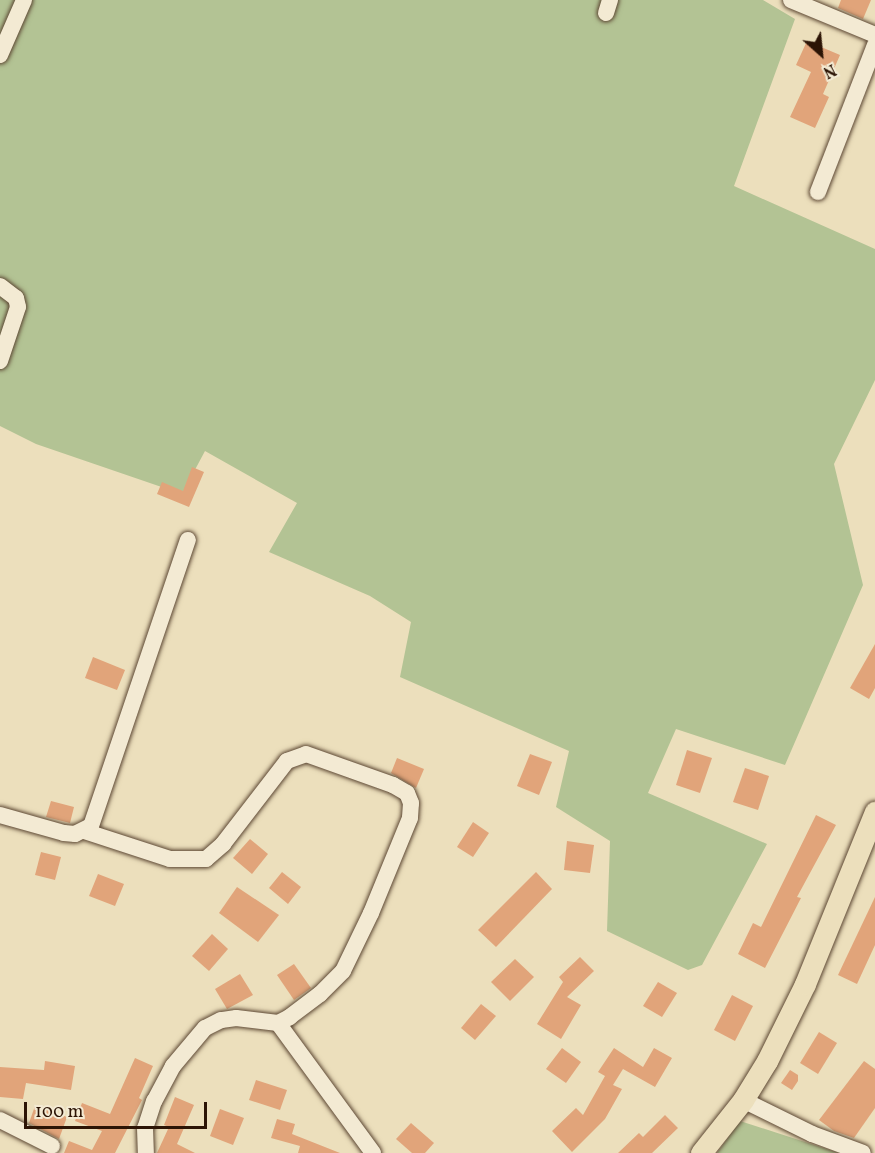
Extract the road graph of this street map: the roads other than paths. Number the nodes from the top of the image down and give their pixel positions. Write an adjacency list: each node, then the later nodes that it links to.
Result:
1 (24, 0): 5 (street)
2 (790, 0): 3 (street)
3 (875, 35)
4 (875, 45): 6 (street)
5 (0, 55)
6 (818, 192)
7 (0, 286): 8 (street)
8 (0, 361)
9 (188, 540): 12 (street)
10 (875, 812): 14 (main road)
11 (0, 815): 12 (street)
12 (84, 831): 13 (street)
13 (278, 1023): 17 (street); 18 (street)
14 (742, 1100): 19 (main road); 20 (street)
15 (0, 1120): 16 (street)
16 (52, 1146)
17 (146, 1153)
18 (373, 1153)
19 (701, 1153)
20 (863, 1153)

